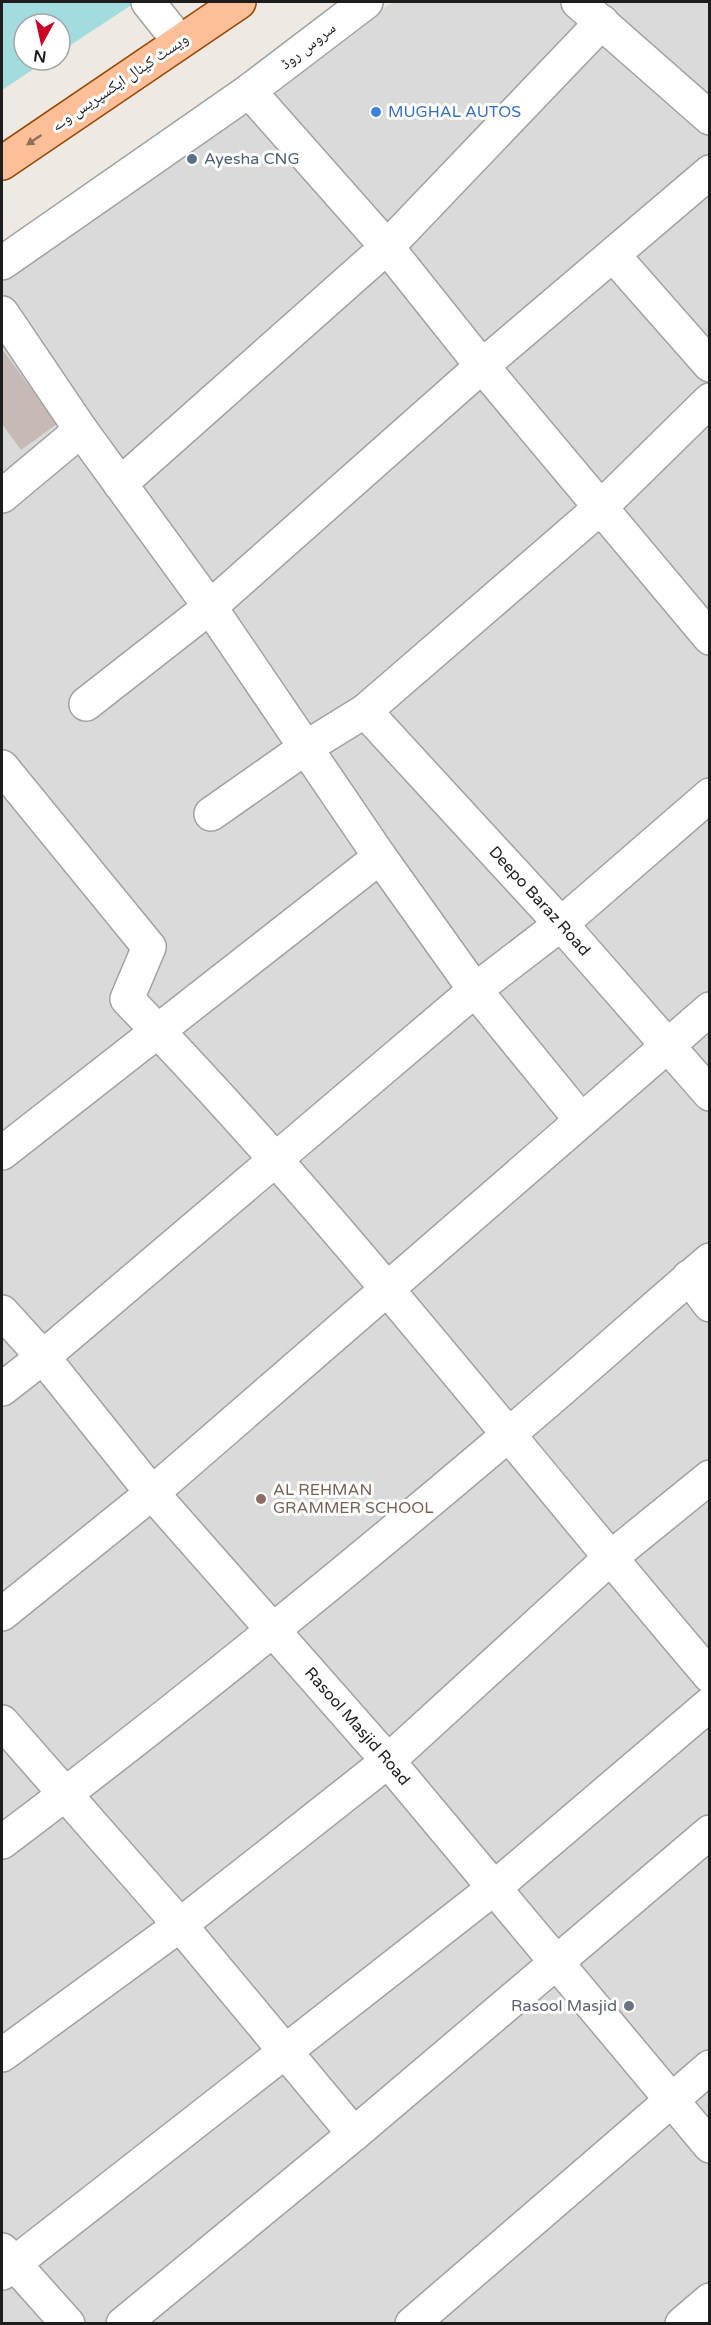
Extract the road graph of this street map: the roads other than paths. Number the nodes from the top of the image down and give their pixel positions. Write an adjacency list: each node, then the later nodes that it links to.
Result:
1 (239, 2): 4 (main road, ویسٹ کینال ایکسپریس وے)
2 (366, 2): 5 (street, سروس روڈ)
3 (590, 12): 6 (street); 9 (street)
4 (163, 20): 7 (main road, ویسٹ کینال ایکسپریس وے, one-way to 7)
5 (249, 91): 9 (street); 11 (street, سروس روڈ)
6 (710, 118)
7 (2, 163)
8 (710, 172): 10 (street)
9 (387, 247): 14 (street); 17 (street)
10 (613, 255): 13 (street); 14 (street)
11 (2, 263)
12 (2, 313): 16 (street)
13 (710, 365)
14 (482, 366): 19 (street); 20 (street)
15 (710, 400): 19 (street)
16 (81, 430): 17 (street); 18 (street)
17 (120, 484): 20 (street)
18 (2, 496)
19 (600, 508): 21 (street); 23 (street)
20 (210, 607): 22 (street); 24 (street)
21 (710, 638)
22 (86, 704)
23 (365, 711): 24 (street); 29 (street, Deepo Baraz Road)
24 (305, 748): 27 (street); 28 (street)
25 (2, 767): 32 (street)
26 (710, 795): 29 (street)
27 (211, 814)
28 (380, 857): 30 (street); 32 (street)
29 (561, 924): 30 (street); 33 (street, Deepo Baraz Road)
30 (475, 990): 35 (street); 37 (street)
31 (710, 1009): 33 (street)
32 (158, 1031): 36 (street); 37 (street)
33 (667, 1045): 34 (street, Deepo Baraz Road); 35 (street)
34 (710, 1094)
35 (581, 1120): 39 (street)
36 (2, 1153)
37 (275, 1158): 39 (street); 42 (street)
38 (699, 1269): 40 (street); 44 (street)
39 (388, 1290): 44 (street); 46 (street)
40 (710, 1305)
41 (2, 1312): 42 (street, Rasool Masjid Road)
42 (43, 1357): 43 (street); 46 (street, Rasool Masjid Road)
43 (2, 1389)
44 (509, 1435): 47 (street); 49 (street)
45 (710, 1477): 47 (street)
46 (152, 1493): 48 (street); 49 (street, Rasool Masjid Road)
47 (609, 1559): 50 (street); 53 (street)
48 (2, 1614)
49 (273, 1628): 53 (street, Rasool Masjid Road); 54 (street)
50 (710, 1676)
51 (710, 1704): 57 (street)
52 (2, 1722): 54 (street)
53 (388, 1761): 57 (street, Rasool Masjid Road); 58 (street)
54 (65, 1794): 56 (street); 58 (street)
55 (710, 1832): 59 (street)
56 (2, 1842)
57 (494, 1888): 59 (street, Rasool Masjid Road); 60 (street)
58 (180, 1925): 60 (street); 61 (street)
59 (557, 1962): 63 (street, Rasool Masjid Road); 64 (street)
60 (285, 2051): 64 (street); 66 (street)
61 (2, 2055)
62 (710, 2067): 63 (street)
63 (672, 2100): 65 (street, Rasool Masjid Road); 70 (street)
64 (354, 2134): 69 (street)
65 (710, 2146)
66 (5, 2262): 68 (street)
67 (710, 2300): 71 (street)
68 (68, 2324)
69 (123, 2324)
70 (412, 2324)
71 (682, 2324)

